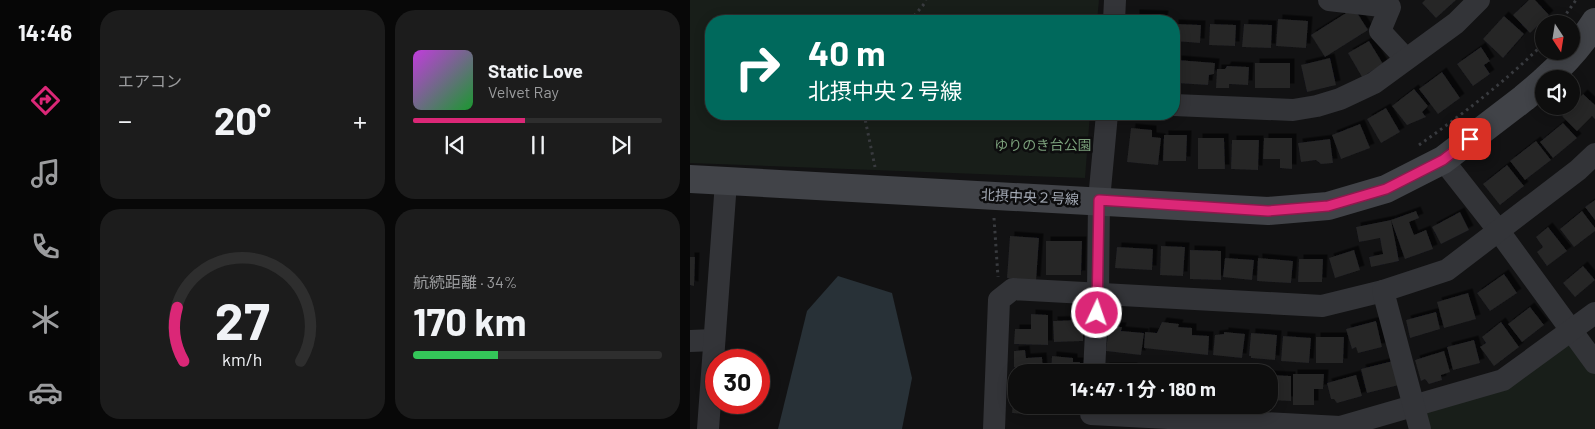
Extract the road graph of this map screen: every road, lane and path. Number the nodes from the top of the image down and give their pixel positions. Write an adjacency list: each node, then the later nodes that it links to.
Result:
1 (926, 0): 6 (path)
2 (1115, 0): 7 (street)
3 (1329, 0): 11 (street)
4 (1479, 0): 11 (street)
5 (1576, 0): 8 (path)
6 (915, 15)
7 (1114, 15)
8 (1565, 15)
9 (1595, 22): 12 (street, 北摂中央２号線)
10 (1535, 52): 17 (path)
11 (1406, 60): 14 (street)
12 (1556, 70)
13 (1535, 89): 19 (street, 北摂中央２号線)
14 (1180, 104)
15 (865, 120): 20 (path)
16 (1106, 120): 23 (street)
17 (1416, 146)
18 (1595, 154): 25 (street)
19 (1443, 160): 23 (street, 北摂中央２号線); 25 (street)
20 (875, 170)
21 (690, 179): 22 (street, 北摂中央２号線)
22 (726, 182): 23 (street, 北摂中央２号線); 31 (street)
23 (1099, 200): 27 (street)
24 (994, 215): 28 (path)
25 (1498, 230): 26 (street); 30 (street)
26 (1383, 291): 27 (street); 35 (street)
27 (1098, 294): 28 (street); 34 (street)
28 (999, 300): 38 (street)
29 (1595, 313): 30 (street)
30 (1572, 331): 33 (street); 35 (street)
31 (714, 340): 32 (street); 37 (street)
32 (690, 341)
33 (1595, 362)
34 (1094, 364)
35 (1414, 406): 36 (street); 39 (street)
36 (1091, 416)
37 (708, 429)
38 (994, 429)
39 (1420, 429)

